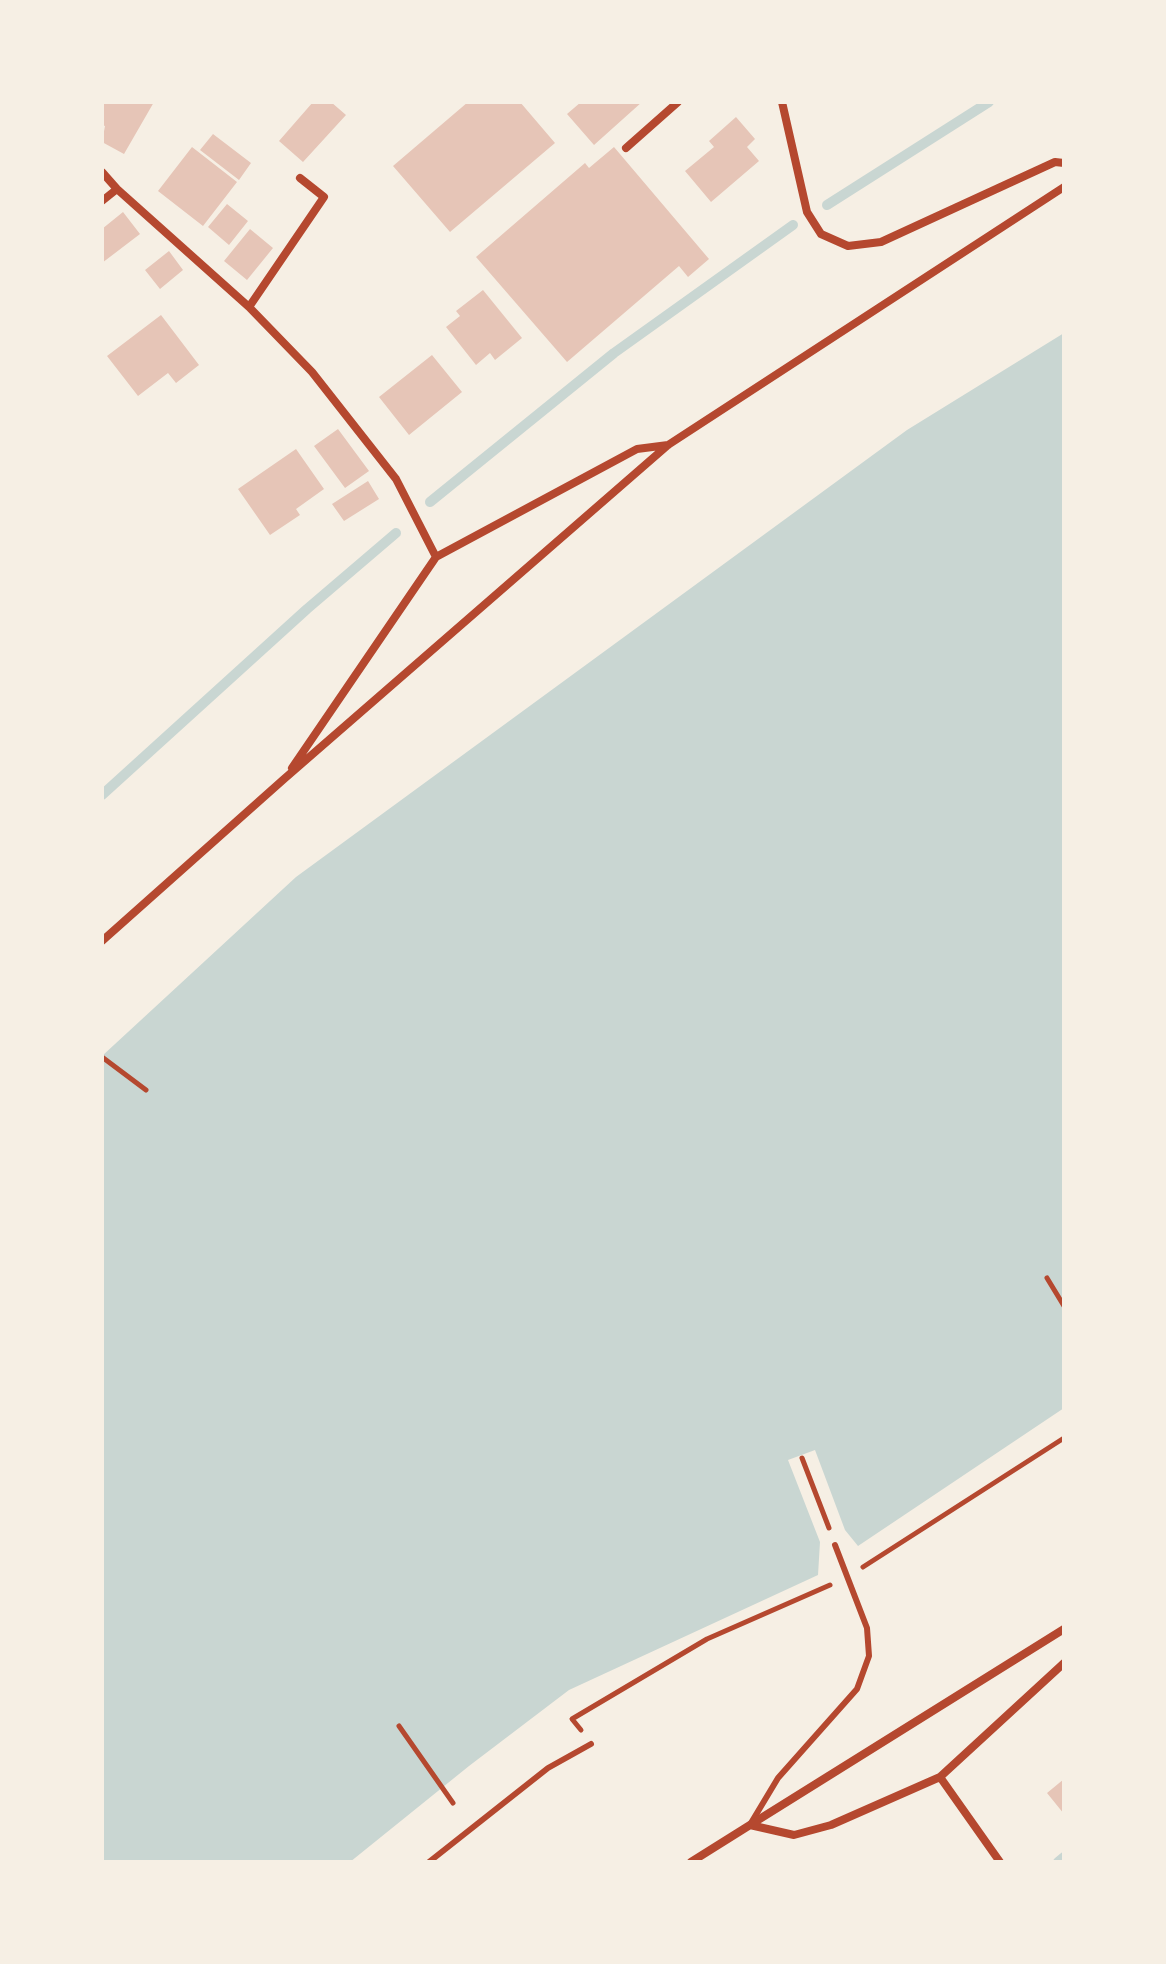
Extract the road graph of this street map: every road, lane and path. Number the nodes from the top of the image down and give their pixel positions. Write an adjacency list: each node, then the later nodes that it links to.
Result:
1 (678, 102): 3 (street)
2 (782, 102): 4 (street)
3 (626, 148)
4 (1064, 163)
5 (102, 172): 8 (street)
6 (300, 178): 10 (street)
7 (1064, 187): 11 (street)
8 (117, 189): 9 (street); 10 (street)
9 (102, 201)
10 (249, 307): 12 (street)
11 (668, 445): 12 (street); 13 (street)
12 (436, 557): 13 (street)
13 (284, 779): 14 (street)
14 (102, 941)
15 (102, 1057): 16 (path)
16 (146, 1090)
17 (1047, 1278): 18 (path)
18 (1064, 1306)
19 (1064, 1438): 22 (path)
20 (802, 1458): 21 (path)
21 (835, 1545): 22 (lane)
22 (849, 1576): 26 (path); 29 (lane)
23 (1064, 1629): 29 (street)
24 (1064, 1663): 27 (street)
25 (399, 1726): 28 (path)
26 (591, 1744): 30 (lane)
27 (940, 1777): 29 (street); 32 (street)
28 (453, 1803)
29 (750, 1825): 31 (street)
30 (429, 1862)
31 (691, 1862)
32 (1000, 1862)

